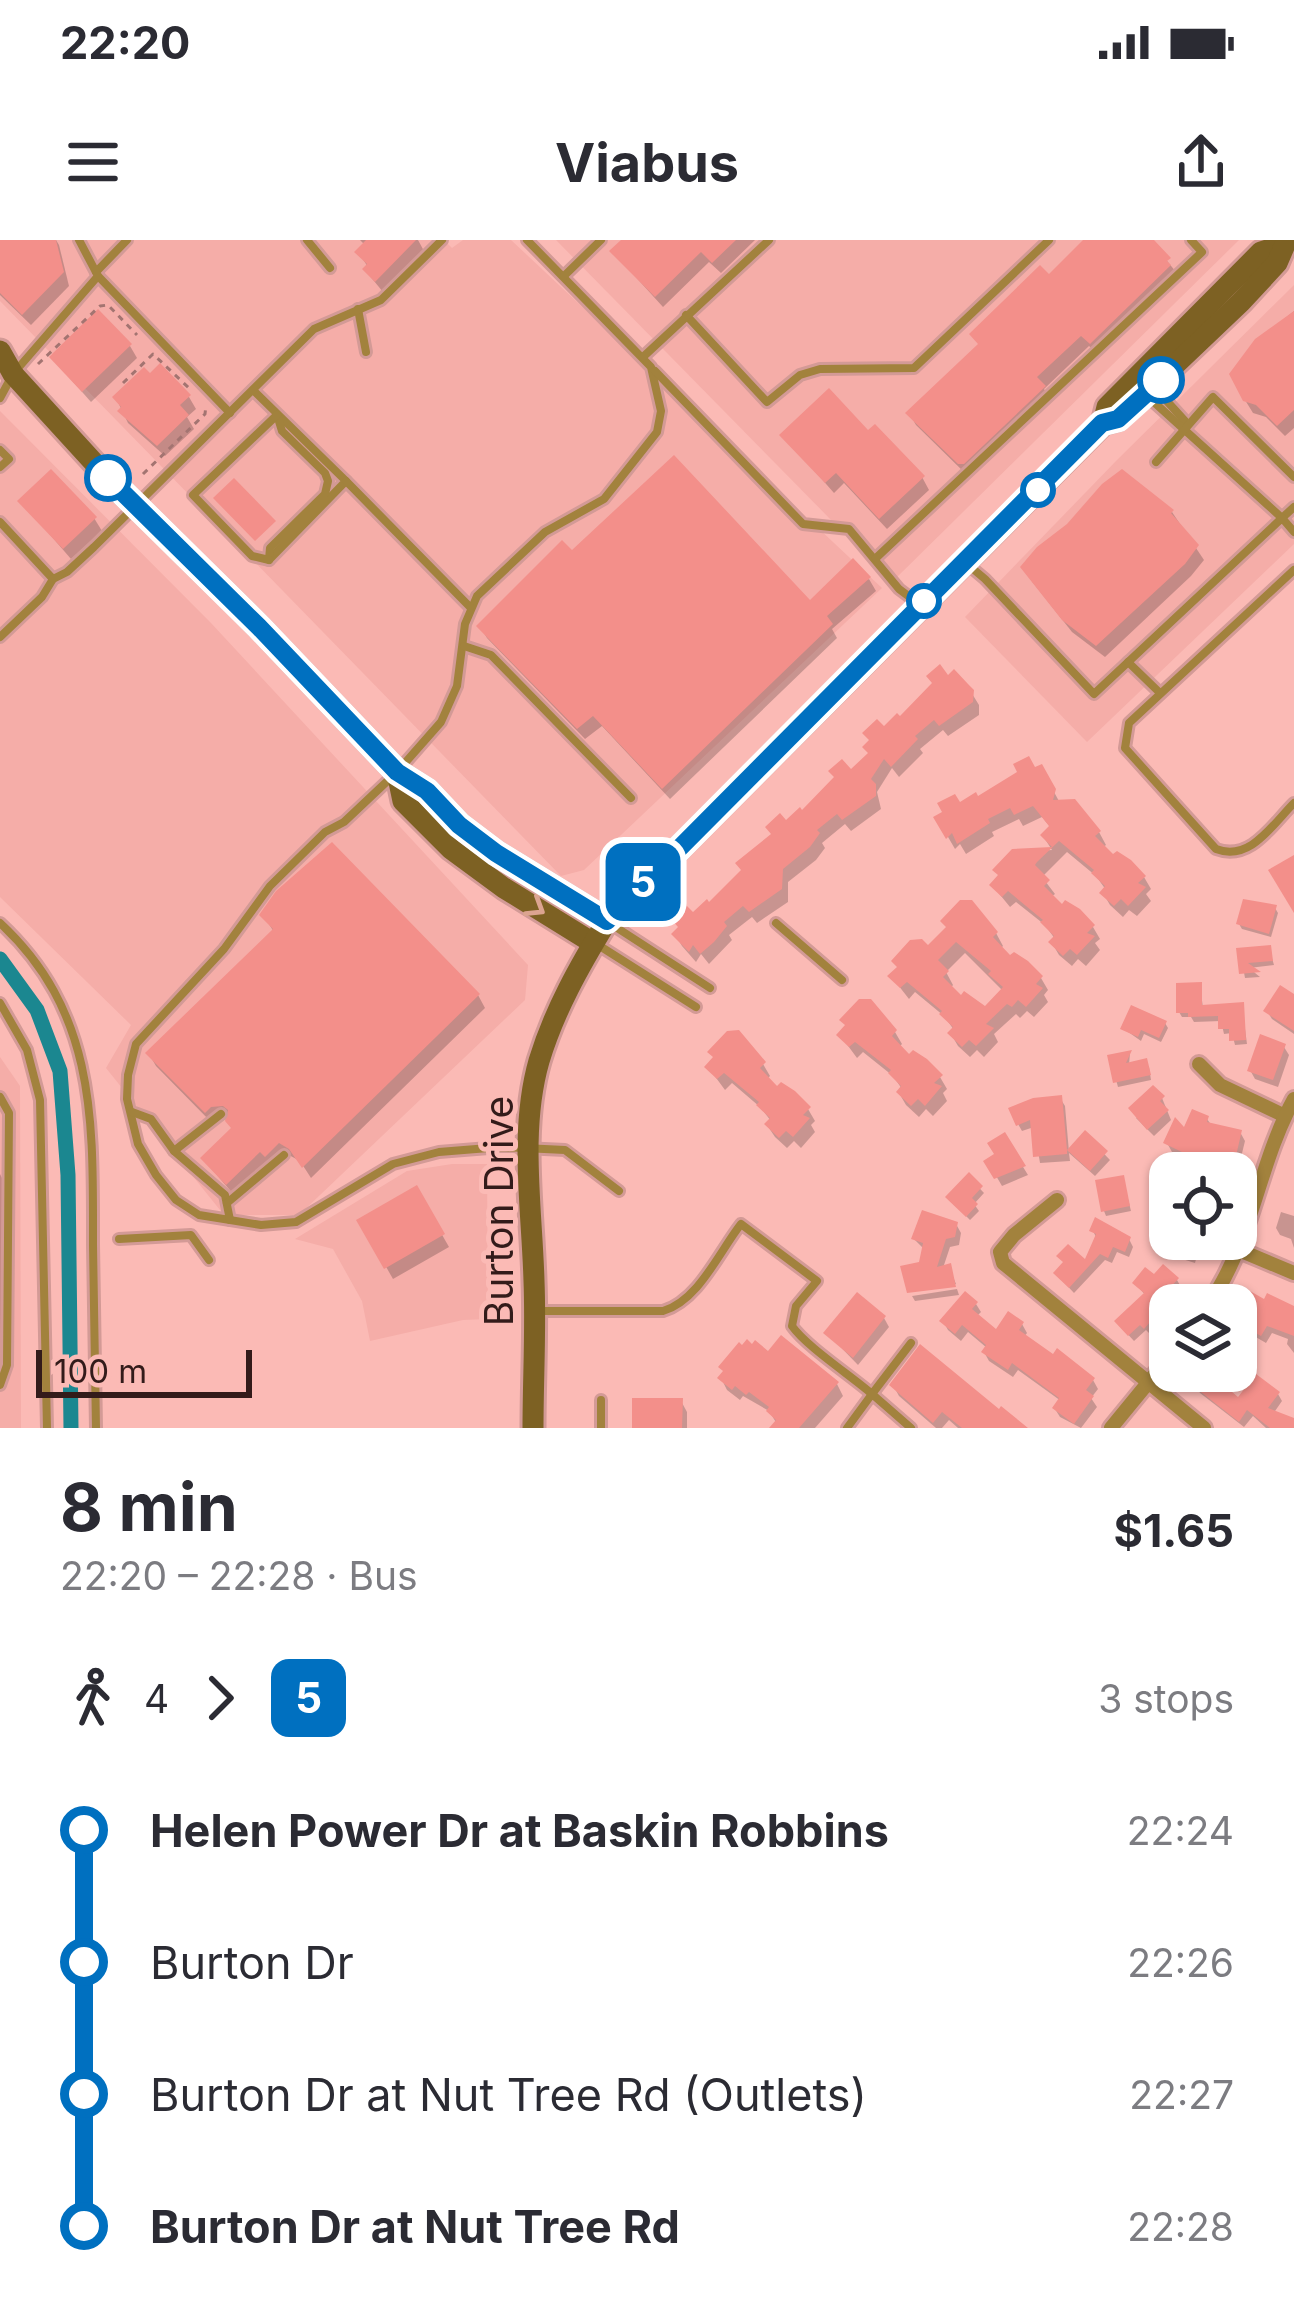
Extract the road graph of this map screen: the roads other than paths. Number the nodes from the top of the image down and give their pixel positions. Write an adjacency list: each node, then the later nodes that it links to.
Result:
1 (80, 240): 12 (lane)
2 (128, 240): 12 (lane)
3 (307, 240): 11 (lane)
4 (442, 240): 14 (lane)
5 (527, 240): 13 (lane)
6 (602, 240): 13 (lane)
7 (769, 240): 15 (lane)
8 (1049, 240): 15 (lane)
9 (1191, 240): 38 (lane)
10 (1285, 245): 22 (street, Burton Drive); 26 (street, Burton Drive)
11 (330, 268)
12 (97, 274): 20 (lane); 24 (lane)
13 (564, 276): 18 (lane)
14 (358, 309): 17 (lane); 21 (lane)
15 (686, 315): 18 (lane)
16 (0, 351): 20 (street)
17 (366, 352)
18 (643, 357): 19 (lane)
19 (651, 367): 38 (lane); 44 (lane)
20 (6, 371): 23 (lane); 33 (street)
21 (253, 390): 24 (lane); 25 (lane)
22 (1149, 391): 26 (street, Burton Drive); 27 (lane)
23 (0, 398)
24 (230, 413): 33 (lane)
25 (277, 415): 32 (lane); 39 (lane); 39 (lane)
26 (1102, 423): 40 (street, Burton Drive)
27 (1185, 427): 29 (lane); 31 (lane); 35 (lane)
28 (0, 450): 30 (lane)
29 (1156, 462)
30 (0, 467)
31 (1294, 477)
32 (346, 481): 39 (lane); 44 (lane)
33 (136, 506): 42 (lane); 49 (street)
34 (1294, 507): 35 (lane)
35 (1282, 518): 37 (lane); 47 (lane)
36 (0, 522): 42 (lane)
37 (1294, 532)
38 (876, 558): 43 (lane)
39 (269, 560)
40 (965, 562): 43 (street, Burton Drive); 47 (lane)
41 (1294, 569): 48 (lane)
42 (53, 579): 45 (lane)
43 (921, 605): 52 (street, Burton Drive)
44 (470, 607): 46 (lane)
45 (0, 637)
46 (464, 646): 49 (lane); 50 (lane)
47 (1128, 662): 48 (lane)
48 (1160, 694): 51 (lane)
49 (397, 772): 52 (street); 55 (street, one-way to 55); 63 (lane)
50 (631, 798)
51 (1294, 803)
52 (607, 921): 55 (street, Burton Drive); 57 (lane)
53 (0, 922): 85 (lane)
54 (776, 923): 56 (lane)
55 (593, 943): 59 (lane); 66 (street, Burton Drive)
56 (842, 980)
57 (710, 988)
58 (0, 1004): 84 (lane)
59 (696, 1007)
60 (1198, 1064): 65 (street)
61 (0, 1099): 81 (lane)
62 (1294, 1099): 65 (street)
63 (130, 1111): 67 (lane); 73 (lane)
64 (221, 1114): 67 (lane)
65 (1285, 1116): 70 (street)
66 (528, 1148): 69 (lane); 73 (lane); 78 (street, Burton Drive)
67 (174, 1151): 72 (lane)
68 (284, 1155): 72 (lane)
69 (620, 1191)
70 (1257, 1198)
71 (1057, 1200): 80 (street)
72 (226, 1203): 73 (lane)
73 (230, 1220)
74 (119, 1239): 76 (lane)
75 (1257, 1258): 77 (street)
76 (209, 1260)
77 (1294, 1273)
78 (534, 1311): 82 (lane); 86 (street, Burton Drive)
79 (911, 1342): 82 (lane)
80 (1148, 1383): 90 (street); 91 (street)
81 (0, 1385)
82 (872, 1394): 88 (lane); 89 (lane)
83 (602, 1400): 87 (lane)
84 (47, 1428)
85 (96, 1428)
86 (533, 1428)
87 (602, 1428)
88 (847, 1428)
89 (911, 1428)
90 (1111, 1428)
91 (1204, 1428)

